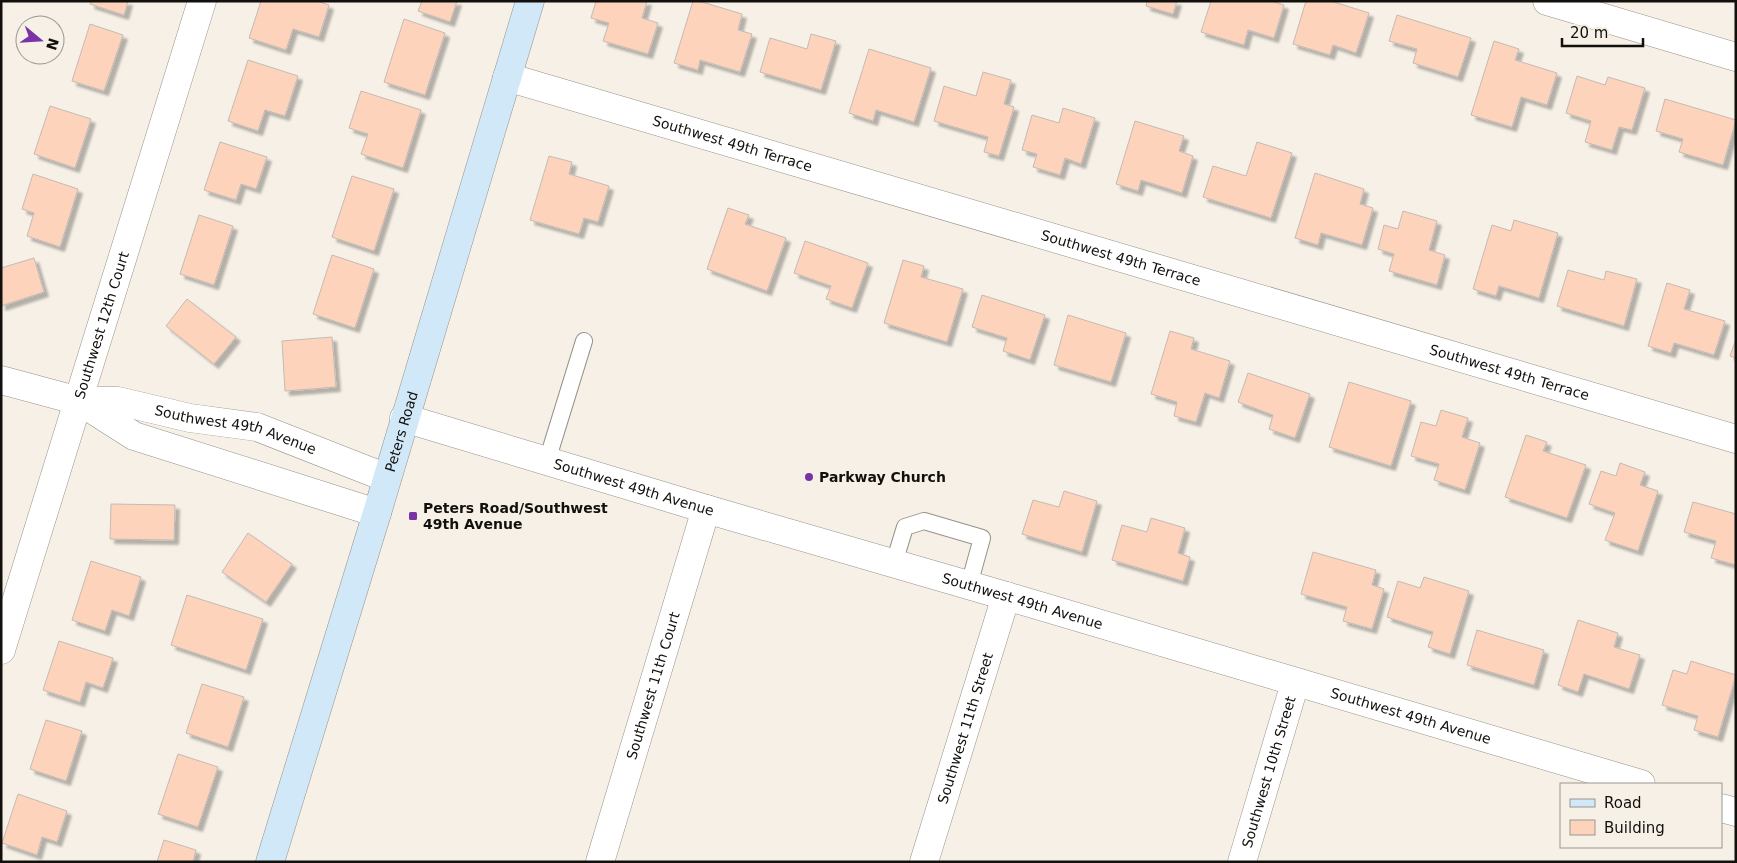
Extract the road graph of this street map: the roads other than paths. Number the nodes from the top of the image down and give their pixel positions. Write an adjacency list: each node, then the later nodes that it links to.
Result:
1 (202, 1): 8 (street, Southwest 12th Court)
2 (530, 1): 5 (main road, Peters Road)
3 (1547, 1): 4 (street)
4 (1736, 56)
5 (507, 77): 9 (main road, Peters Road); 10 (street, Southwest 49th Terrace)
6 (584, 341): 11 (lane)
7 (1, 380): 8 (street, Southwest 49th Avenue)
8 (79, 401): 12 (street, Southwest 49th Avenue); 14 (street, Southwest 49th Avenue); 18 (street, Southwest 12th Court)
9 (404, 418): 11 (street, Southwest 49th Avenue); 12 (main road, Peters Road)
10 (1736, 439)
11 (547, 461): 13 (street, Southwest 49th Avenue)
12 (387, 478): 14 (main road, Peters Road)
13 (706, 509): 15 (street, Southwest 49th Avenue); 24 (street, Southwest 11th Court)
14 (377, 513): 23 (main road, Peters Road)
15 (894, 563): 16 (street, Southwest 49th Avenue); 16 (lane)
16 (969, 585): 17 (street, Southwest 49th Avenue)
17 (1006, 596): 19 (street, Southwest 49th Avenue); 25 (street, Southwest 11th Street)
18 (1, 650)
19 (1295, 683): 20 (street, Southwest 49th Avenue); 26 (street, Southwest 10th Street)
20 (1638, 783)
21 (1722, 808): 22 (street)
22 (1736, 812)
23 (270, 862)
24 (600, 862)
25 (924, 862)
26 (1242, 862)

